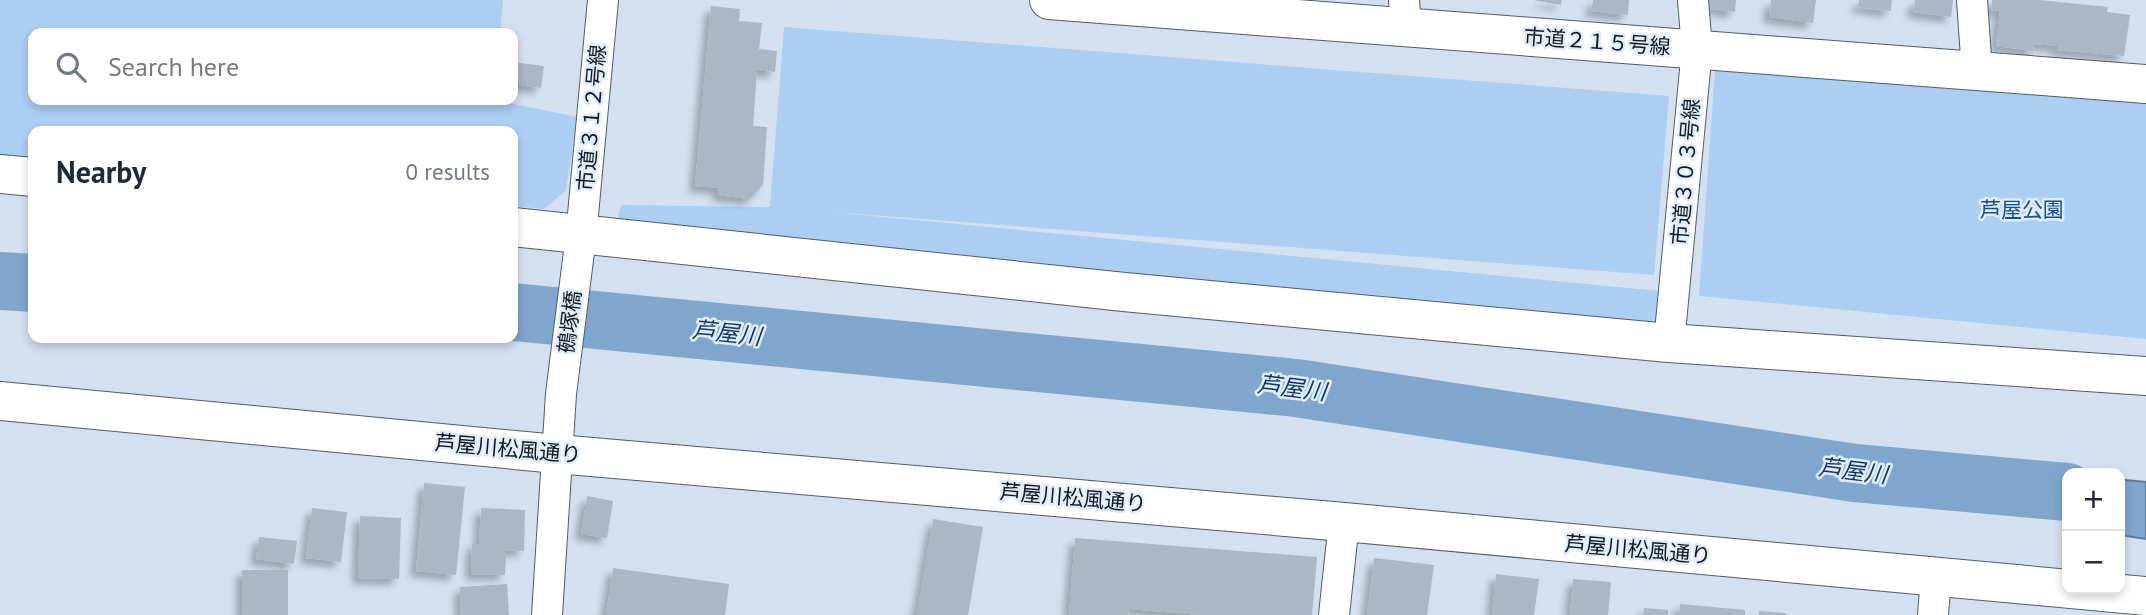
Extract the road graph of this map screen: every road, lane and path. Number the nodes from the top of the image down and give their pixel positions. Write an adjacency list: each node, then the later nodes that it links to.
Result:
1 (603, 0): 12 (street, 市道３１２号線)
2 (1049, 0): 5 (street, 市道２１５号線)
3 (1693, 0): 6 (street, 市道３０３号線)
4 (1972, 0): 7 (street)
5 (1405, 14): 6 (street, 市道２１５号線)
6 (1698, 49): 7 (street, 市道２１５号線); 13 (street, 市道３０３号線)
7 (1977, 72): 8 (street, 市道２１５号線)
8 (2146, 84)
9 (0, 174): 10 (street)
10 (28, 177)
11 (518, 228): 12 (street)
12 (580, 240): 13 (street); 16 (street, 鵺塚橋)
13 (1669, 343): 14 (street)
14 (2146, 376)
15 (0, 401): 16 (street, 芦屋川松風通り)
16 (557, 454): 17 (street, 芦屋川松風通り); 20 (street)
17 (1344, 522): 18 (street, 芦屋川松風通り); 21 (street)
18 (1935, 596): 19 (street, 芦屋川松風通り)
19 (2146, 596)
20 (547, 615)
21 (1334, 615)

